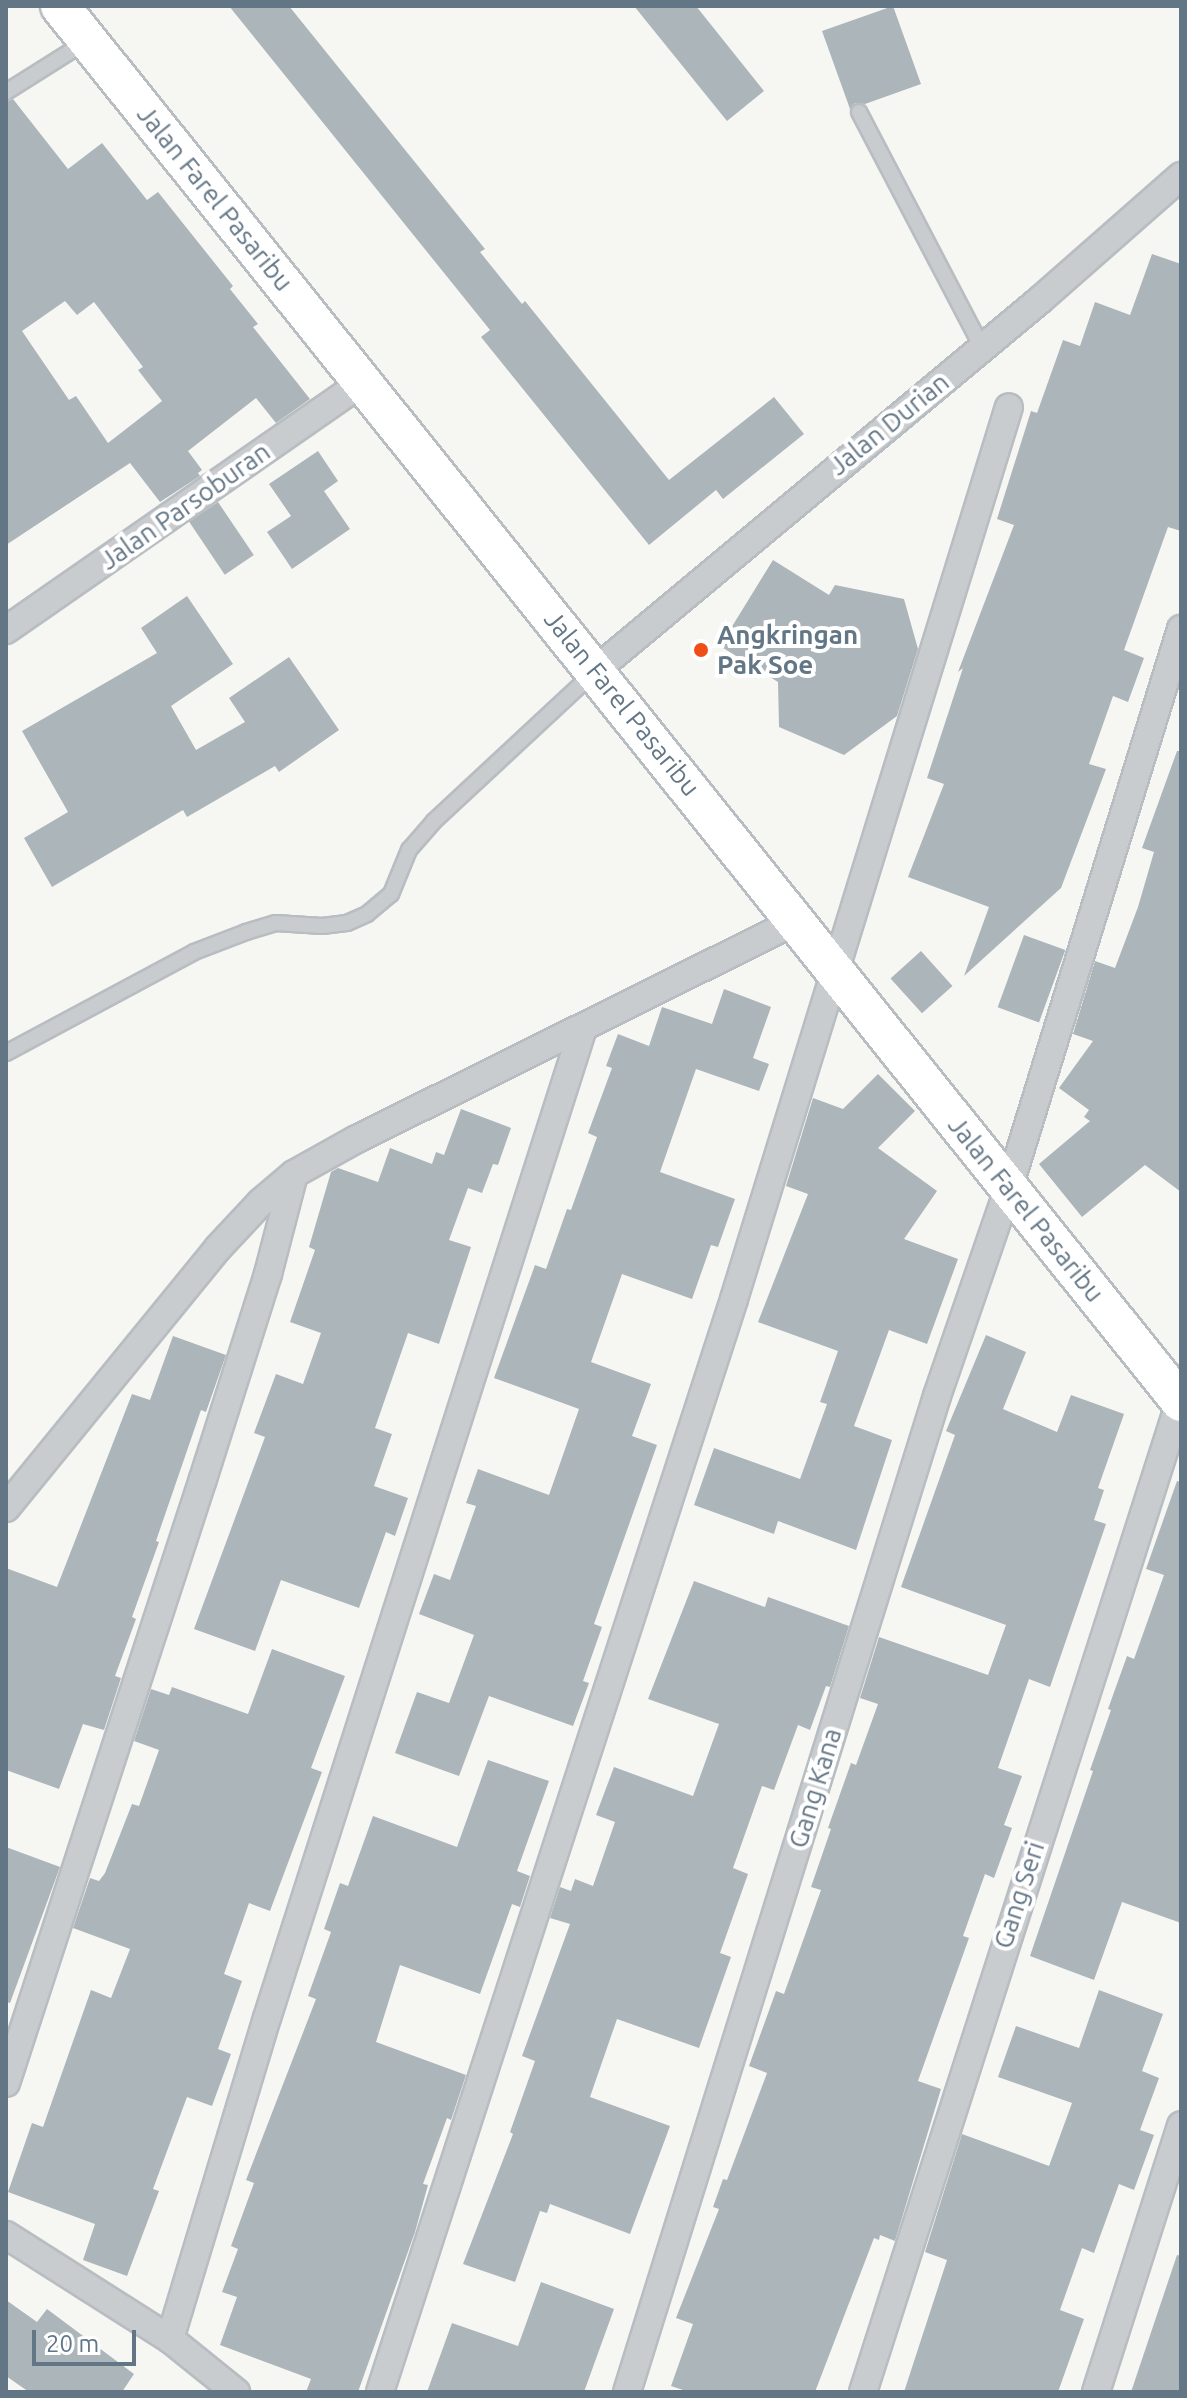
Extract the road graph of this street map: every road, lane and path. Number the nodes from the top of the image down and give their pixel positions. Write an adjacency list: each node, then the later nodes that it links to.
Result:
1 (60, 6): 2 (street, Jalan Farel Pasaribu)
2 (87, 41): 3 (lane); 7 (street, Jalan Farel Pasaribu)
3 (6, 92)
4 (859, 112): 6 (lane)
5 (1181, 176): 6 (street, Jalan Durian)
6 (982, 347): 11 (street, Jalan Durian)
7 (363, 382): 10 (street, Jalan Parsoburan); 11 (street, Jalan Farel Pasaribu)
8 (1009, 407): 13 (street)
9 (1181, 629): 17 (street, Gang Kana)
10 (6, 630)
11 (596, 670): 12 (street, Jalan Farel Pasaribu); 15 (lane)
12 (796, 921): 13 (street, Jalan Farel Pasaribu); 14 (street)
13 (836, 971): 17 (street, Jalan Farel Pasaribu); 25 (street)
14 (583, 1028): 16 (street); 23 (street)
15 (6, 1053)
16 (294, 1174): 19 (street); 20 (street)
17 (1009, 1187): 18 (street, Jalan Farel Pasaribu); 26 (street, Gang Kana)
18 (1181, 1400): 27 (street, Gang Seri)
19 (6, 1508)
20 (6, 2083)
21 (1181, 2125): 28 (street)
22 (6, 2235): 23 (street)
23 (170, 2339): 24 (street)
24 (236, 2392)
25 (380, 2392)
26 (627, 2392)
27 (863, 2392)
28 (1096, 2392)

